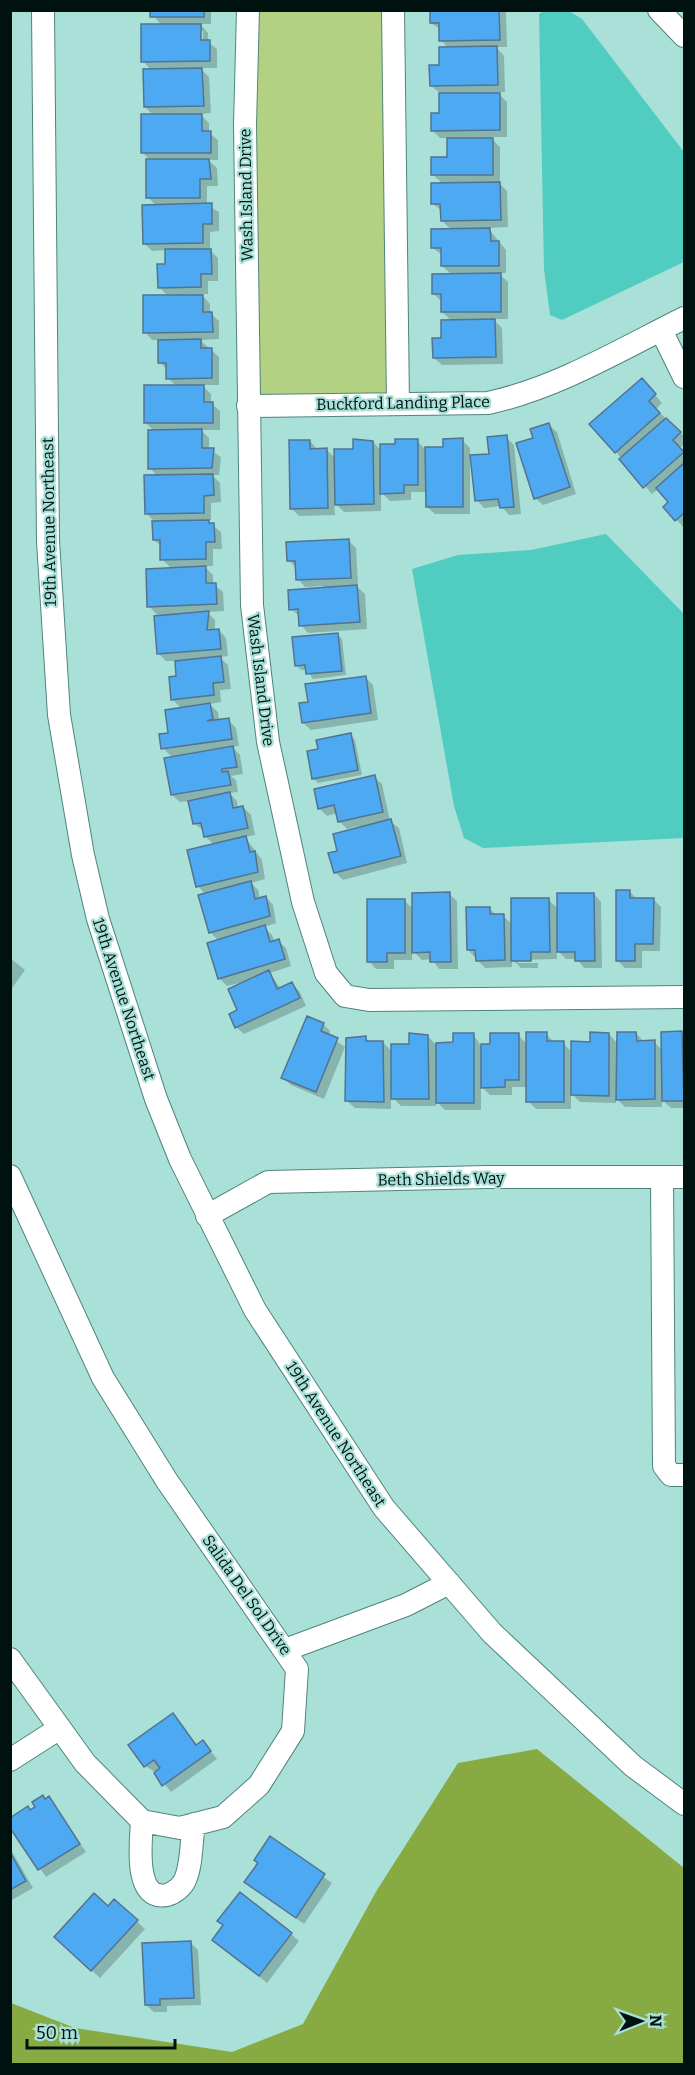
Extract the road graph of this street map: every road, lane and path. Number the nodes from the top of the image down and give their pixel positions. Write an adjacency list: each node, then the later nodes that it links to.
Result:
1 (43, 10): 14 (street, 19th Avenue Northeast)
2 (248, 10): 10 (street, Wash Island Drive)
3 (393, 10): 9 (street)
4 (659, 10): 5 (street)
5 (684, 36)
6 (684, 318): 7 (street, Buckford Landing Place)
7 (661, 330): 8 (street); 9 (street, Buckford Landing Place)
8 (684, 377)
9 (398, 404): 10 (street, Buckford Landing Place)
10 (248, 406): 11 (street, Wash Island Drive)
11 (684, 997)
12 (10, 1176): 18 (street, Salida Del Sol Drive)
13 (673, 1177): 14 (street, Beth Shields Way); 15 (street)
14 (207, 1216): 17 (street, 19th Avenue Northeast)
15 (674, 1343): 16 (street)
16 (684, 1475)
17 (449, 1582): 18 (street); 22 (street, 19th Avenue Northeast)
18 (285, 1650): 24 (street, Salida Del Sol Drive)
19 (10, 1659): 20 (street)
20 (60, 1728): 21 (street); 23 (street)
21 (10, 1760)
22 (684, 1804)
23 (142, 1821): 24 (street, Salida Del Sol Drive); 24 (street)
24 (194, 1824)

